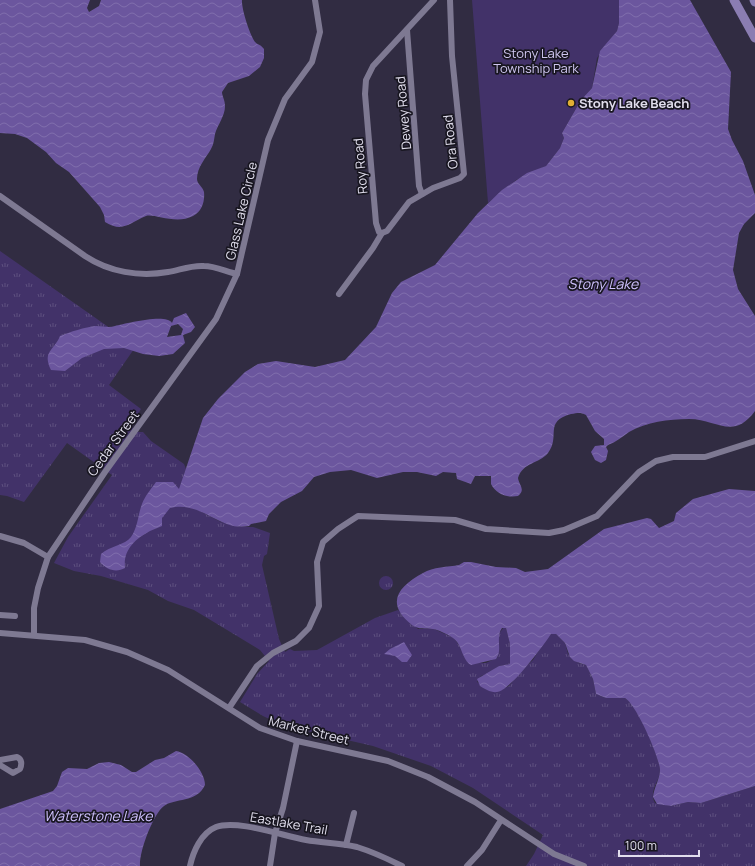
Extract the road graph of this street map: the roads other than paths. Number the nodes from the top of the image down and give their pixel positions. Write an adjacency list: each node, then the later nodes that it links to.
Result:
1 (315, 0): 10 (street, Glass Lake Circle)
2 (434, 0): 5 (street, Roy Road)
3 (450, 0): 7 (street, Ora Road)
4 (734, 0): 6 (main road)
5 (407, 30): 7 (street, Dewey Road); 9 (street, Roy Road)
6 (755, 38)
7 (422, 194): 9 (street, Ora Road)
8 (0, 196): 10 (street, Glass Lake Circle)
9 (382, 233): 11 (street, Ora Road)
10 (237, 274): 14 (street, Cedar Street)
11 (339, 294)
12 (755, 441): 19 (street)
13 (0, 536): 14 (street)
14 (48, 557): 18 (street, Cedar Street)
15 (0, 615): 16 (street)
16 (15, 616)
17 (0, 633): 18 (street, Market Street)
18 (34, 635): 19 (street, Market Street)
19 (229, 708): 20 (street, Market Street)
20 (297, 741): 24 (street, Market Street); 25 (street)
21 (0, 760): 22 (street)
22 (0, 765)
23 (354, 813): 26 (street)
24 (501, 820): 30 (street); 31 (street, Market Street)
25 (275, 833): 26 (street, Eastlake Trail); 27 (street, Eastlake Trail); 28 (street)
26 (346, 845): 29 (street, Eastlake Trail)
27 (190, 866)
28 (270, 866)
29 (402, 866)
30 (467, 866)
31 (584, 866)

